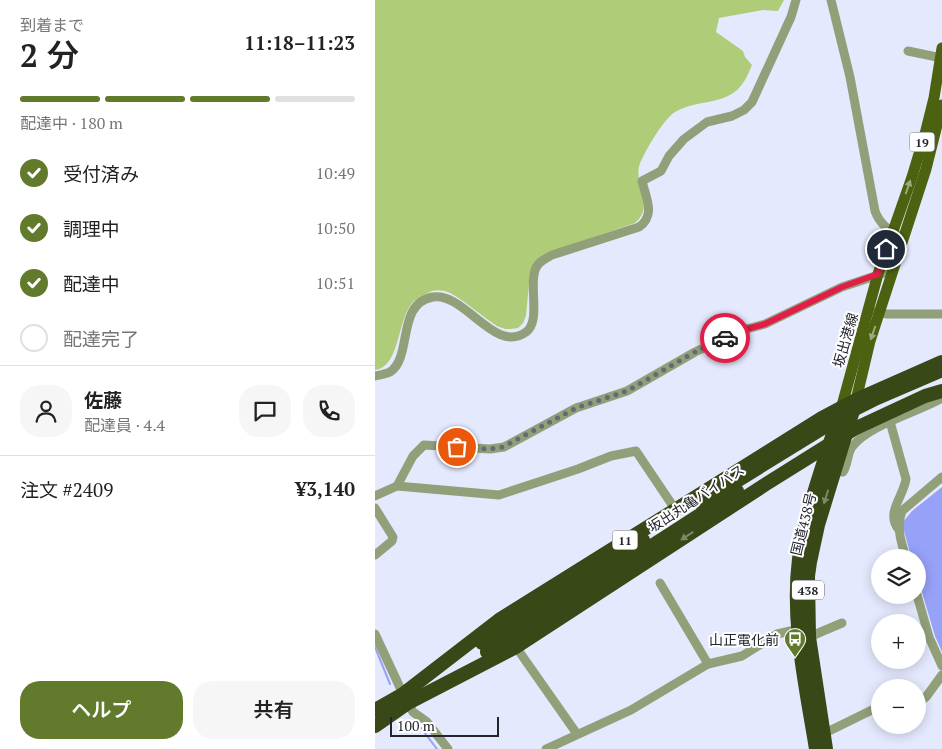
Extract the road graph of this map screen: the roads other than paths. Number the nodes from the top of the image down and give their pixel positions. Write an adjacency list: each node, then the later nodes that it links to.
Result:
1 (796, 0): 13 (street)
2 (831, 0): 6 (street)
3 (908, 51): 4 (street)
4 (942, 54): 6 (main road, 坂出港線 / 19, one-way to 4)
5 (942, 104): 7 (main road, 坂出港線 / 19)
6 (892, 233): 7 (street); 9 (main road, 坂出港線 / 19)
7 (903, 237): 8 (main road, 坂出港線 / 19)
8 (893, 270): 9 (street); 10 (main road, 坂出港線 / 19)
9 (878, 274): 10 (main road, 坂出港線 / 19); 26 (street)
10 (874, 312): 11 (street); 14 (main road, 坂出港線 / 19, one-way to 14); 19 (main road, 坂出港線 / 19)
11 (942, 314)
12 (942, 371): 15 (highway); 43 (highway, 坂出丸亀バイパス / 11, bridge)
13 (375, 376)
14 (862, 376): 15 (main road); 18 (main road, 坂出港線 / 19)
15 (885, 387): 18 (highway)
16 (942, 391): 20 (highway)
17 (942, 398): 20 (street)
18 (856, 400): 19 (highway, 11); 21 (highway, 国道438号 / 438)
19 (841, 409): 22 (highway, 国道438号 / 438); 29 (highway, 11)
20 (889, 418): 21 (highway); 24 (street); 30 (street)
21 (846, 434): 22 (highway, 11); 24 (highway, 国道438号 / 438)
22 (828, 445): 23 (highway, 11); 24 (highway, 国道438号 / 438)
23 (805, 461): 24 (highway); 38 (highway, 11, one-way to 38)
24 (824, 475): 36 (highway, 国道438号 / 438, one-way to 36); 36 (highway, 国道438号 / 438)
25 (942, 476): 30 (street)
26 (397, 486): 27 (street); 29 (street)
27 (375, 496)
28 (375, 508): 32 (street)
29 (675, 509): 43 (highway, 11)
30 (899, 530): 31 (street)
31 (904, 549)
32 (375, 555)
33 (660, 583): 39 (street)
34 (920, 604): 40 (street)
35 (843, 623): 36 (street)
36 (804, 633): 39 (street); 48 (highway, 国道438号 / 438)
37 (375, 634): 43 (street)
38 (516, 647): 43 (highway, 11); 47 (street)
39 (708, 664): 47 (street)
40 (942, 666)
41 (942, 675): 42 (street)
42 (926, 697)
43 (405, 699): 44 (highway); 46 (highway); 49 (street)
44 (375, 711)
45 (871, 711): 48 (street)
46 (375, 725)
47 (577, 734): 50 (street)
48 (818, 740): 51 (highway, 国道438号 / 438)
49 (448, 749)
50 (546, 749)
51 (826, 749)

